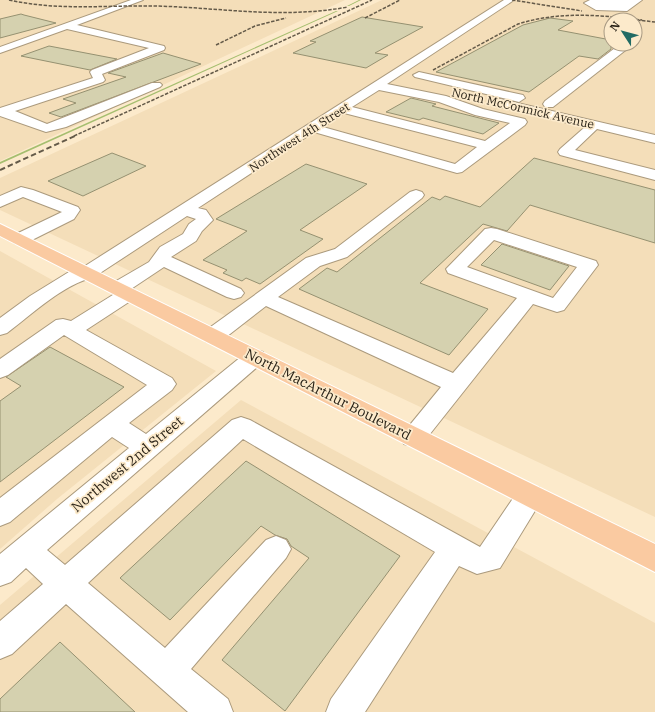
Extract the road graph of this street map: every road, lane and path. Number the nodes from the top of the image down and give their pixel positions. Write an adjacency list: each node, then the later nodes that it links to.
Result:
1 (139, 0): 3 (street)
2 (510, 0): 6 (street, Northwest 4th Street)
3 (67, 26): 4 (street); 14 (street)
4 (0, 50)
5 (617, 52): 12 (street)
6 (397, 74): 7 (street, North McCormick Avenue); 9 (street, Northwest 4th Street)
7 (416, 78): 9 (street); 10 (street); 11 (street, North McCormick Avenue); 15 (street); 22 (street)
8 (156, 85): 14 (street)
9 (378, 86): 13 (street, Northwest 4th Street)
10 (496, 92): 11 (street); 12 (street)
11 (485, 100): 12 (street, North McCormick Avenue)
12 (545, 108): 17 (street, North McCormick Avenue)
13 (343, 109): 15 (street); 18 (street, Northwest 4th Street)
14 (1, 111)
15 (365, 114): 16 (street); 19 (street)
16 (408, 124): 19 (street); 22 (street)
17 (594, 125): 20 (street, North McCormick Avenue); 23 (street)
18 (313, 128): 21 (street); 26 (street, Northwest 4th Street)
19 (388, 134): 21 (street)
20 (655, 139)
21 (368, 144): 22 (street)
22 (488, 146)
23 (655, 175)
24 (416, 195): 33 (street)
25 (0, 202): 27 (street)
26 (185, 210): 28 (street); 29 (street, Northwest 4th Street)
27 (10, 234): 29 (main road, North MacArthur Boulevard)
28 (161, 259): 30 (street); 31 (street)
29 (85, 272): 30 (main road, North MacArthur Boulevard); 34 (street, Northwest 4th Street)
30 (123, 291): 35 (street); 36 (main road, North MacArthur Boulevard)
31 (234, 293)
32 (529, 296): 32 (street); 39 (street)
33 (264, 298): 36 (street); 39 (street)
34 (0, 328)
35 (71, 330): 38 (street); 40 (street)
36 (213, 336): 37 (main road, North MacArthur Boulevard)
37 (255, 357): 41 (main road, North MacArthur Boulevard); 42 (street, Northwest 2nd Street)
38 (0, 370)
39 (456, 384): 41 (street)
40 (111, 424): 42 (street); 44 (street)
41 (413, 437): 43 (main road, North MacArthur Boulevard)
42 (147, 447): 46 (street, Northwest 2nd Street)
43 (530, 496): 45 (street); 48 (main road, North MacArthur Boulevard)
44 (0, 514)
45 (454, 548): 50 (street); 54 (street)
46 (25, 549): 49 (street, Northwest 2nd Street); 50 (street)
47 (276, 549): 52 (street)
48 (655, 559)
49 (0, 572)
50 (66, 584): 51 (street); 52 (street)
51 (0, 643)
52 (167, 671): 53 (street)
53 (215, 712)
54 (344, 712)

